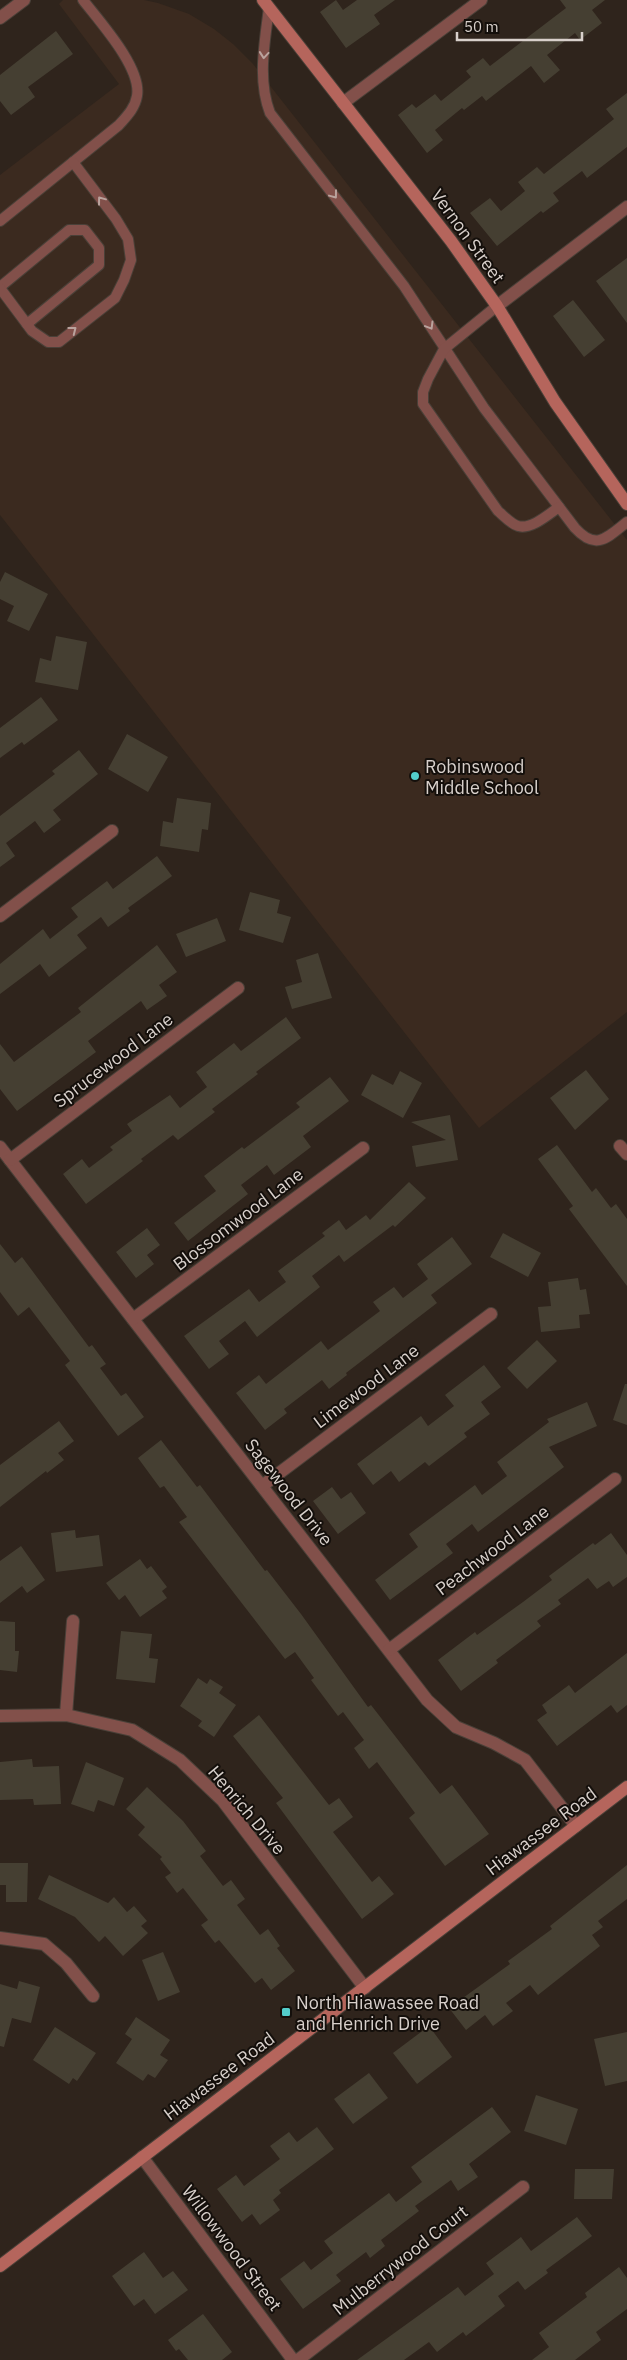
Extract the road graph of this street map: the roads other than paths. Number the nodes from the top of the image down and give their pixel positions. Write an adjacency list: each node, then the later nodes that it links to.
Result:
1 (24, 0): 5 (street)
2 (83, 0): 7 (lane)
3 (482, 0): 6 (street)
4 (266, 4): 6 (main road, Vernon Street); 13 (lane, one-way to 13)
5 (0, 18)
6 (343, 103): 11 (main road, Vernon Street)
7 (73, 162): 9 (lane); 12 (lane, one-way to 7)
8 (627, 207): 11 (street)
9 (0, 221)
10 (0, 287): 12 (lane); 12 (lane)
11 (497, 306): 13 (lane); 14 (main road, Vernon Street)
12 (29, 328)
13 (444, 349): 15 (lane); 15 (lane)
14 (627, 504)
15 (559, 507): 16 (lane)
16 (627, 522)
17 (112, 832): 18 (street)
18 (0, 916)
19 (238, 988): 22 (street, Sprucewood Lane)
20 (0, 1147): 22 (street, Sagewood Drive)
21 (363, 1148): 24 (street, Blossomwood Lane)
22 (10, 1160): 24 (street, Sagewood Drive)
23 (491, 1314): 26 (street, Limewood Lane)
24 (133, 1319): 26 (street, Sagewood Drive)
25 (616, 1479): 28 (street, Peachwood Lane)
26 (262, 1486): 28 (street, Sagewood Drive)
27 (73, 1621): 29 (street)
28 (389, 1650): 32 (street, Sagewood Drive)
29 (66, 1715): 30 (street, Henrich Drive); 34 (street, Henrich Drive)
30 (0, 1716)
31 (627, 1787): 32 (main road, Hiawassee Road)
32 (576, 1826): 34 (main road, Hiawassee Road)
33 (0, 1938): 35 (street)
34 (365, 1988): 36 (main road, Hiawassee Road)
35 (93, 1996)
36 (142, 2157): 38 (main road, Hiawassee Road); 39 (street, Willowwood Street)
37 (523, 2187): 40 (street, Mulberrywood Court)
38 (0, 2266)
39 (293, 2360)
40 (298, 2360)

